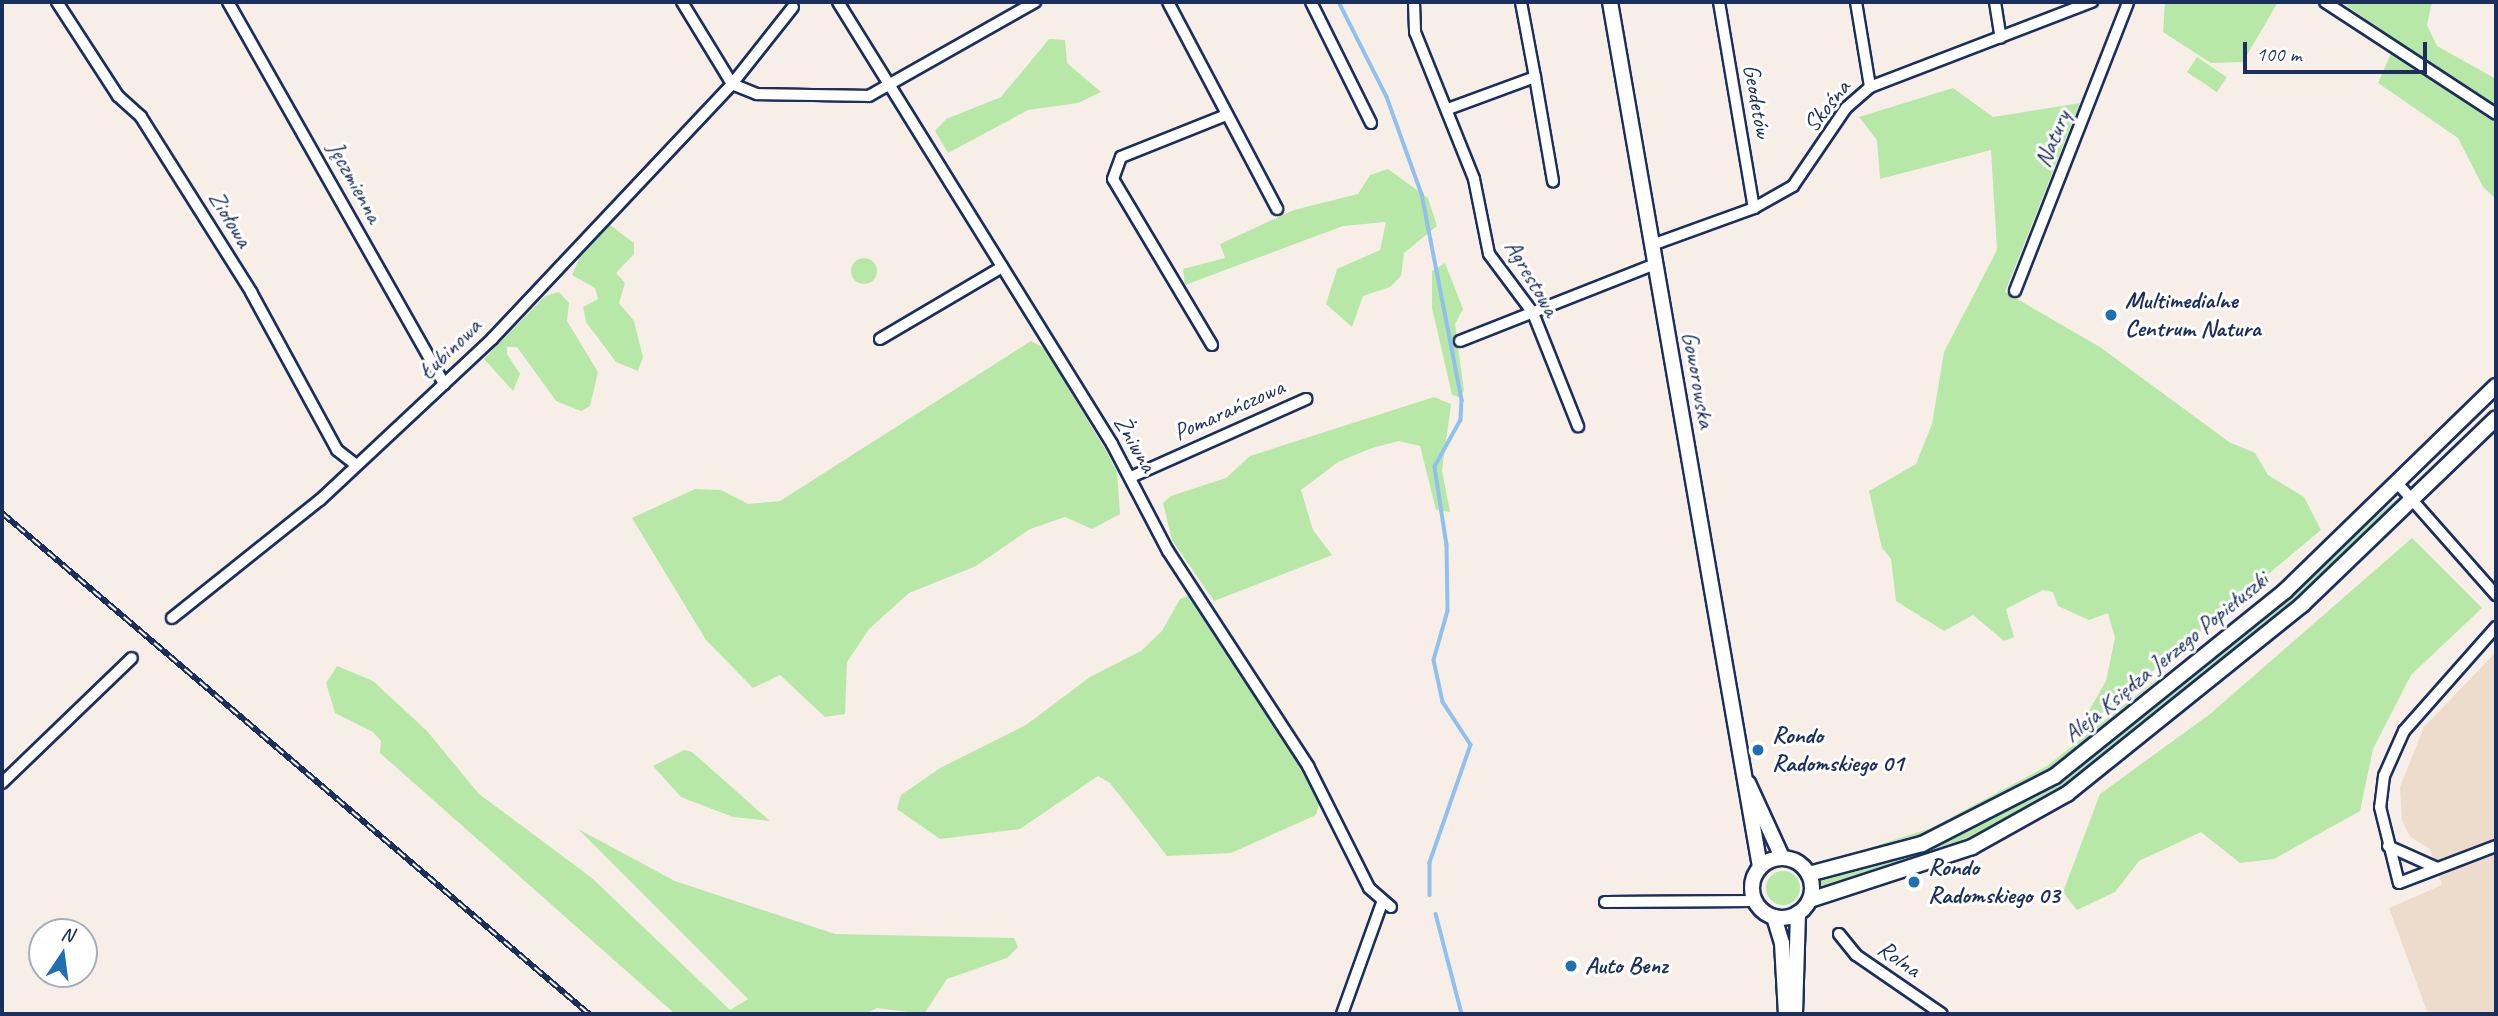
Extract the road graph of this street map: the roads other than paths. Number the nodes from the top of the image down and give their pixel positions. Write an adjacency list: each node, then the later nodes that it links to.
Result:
1 (57, 2): 43 (street, Ziołowa)
2 (228, 2): 38 (street, Jęczmienna)
3 (682, 2): 20 (street)
4 (838, 2): 21 (street, Żniwna)
5 (1035, 2): 21 (street)
6 (1167, 2): 25 (street)
7 (1311, 2): 26 (street)
8 (1414, 2): 23 (street, Agrestowa)
9 (1521, 2): 19 (street)
10 (1611, 2): 30 (main road, Goworowska)
11 (1718, 2): 28 (street, Geodetów)
12 (1856, 2): 22 (street)
13 (1994, 2): 18 (street)
14 (2092, 2): 18 (street, Skośna)
15 (2128, 2): 33 (street, Natury)
16 (2325, 2): 24 (street)
17 (793, 7): 20 (street, Łubinowa)
18 (2001, 38): 22 (street, Skośna)
19 (1535, 77): 23 (street); 27 (street)
20 (732, 84): 21 (street); 38 (street, Łubinowa)
21 (889, 87): 32 (street, Żniwna)
22 (1870, 87): 28 (street, Skośna)
23 (1448, 109): 34 (street, Agrestowa)
24 (2496, 114)
25 (1226, 115): 29 (street); 37 (street)
26 (1371, 123)
27 (1553, 181)
28 (1754, 208): 30 (street, Skośna)
29 (1277, 209)
30 (1652, 245): 31 (main road, Goworowska)
31 (1655, 264): 34 (street); 51 (main road, Goworowska)
32 (1002, 267): 35 (street); 44 (street, Żniwna)
33 (2015, 291)
34 (1533, 313): 36 (street); 42 (street, Agrestowa)
35 (880, 339)
36 (1460, 341)
37 (1212, 345)
38 (444, 384): 43 (street, Łubinowa)
39 (2496, 386): 45 (main road, Aleja Księdza Jerzego Popiełuszki)
40 (1306, 399): 44 (street, Pomarańczowa)
41 (2496, 418): 46 (main road, Aleja Księdza Jerzego Popiełuszki)
42 (1578, 426)
43 (356, 465): 48 (street, Łubinowa)
44 (1131, 477): 65 (street, Żniwna)
45 (2399, 485): 46 (street); 58 (main road, Aleja Księdza Jerzego Popiełuszki)
46 (2412, 503): 47 (street); 59 (main road, Aleja Księdza Jerzego Popiełuszki)
47 (2496, 594)
48 (172, 618)
49 (2496, 627): 53 (street)
50 (132, 658): 52 (street)
51 (1741, 766): 55 (main road, Goworowska); 56 (main road, Goworowska)
52 (2, 783)
53 (2388, 846): 57 (street); 57 (street)
54 (2496, 846): 57 (street)
55 (1782, 858): 56 (main road); 58 (main road)
56 (1760, 867): 60 (main road)
57 (2437, 868)
58 (1810, 874): 59 (main road)
59 (1810, 900): 62 (main road)
60 (1755, 901): 61 (street); 63 (main road)
61 (1605, 902)
62 (1798, 913): 63 (main road); 67 (main road)
63 (1774, 917): 66 (main road)
64 (1839, 933): 68 (street, Rolna)
65 (1342, 1014)
66 (1786, 1014)
67 (1795, 1014)
68 (1942, 1014)

